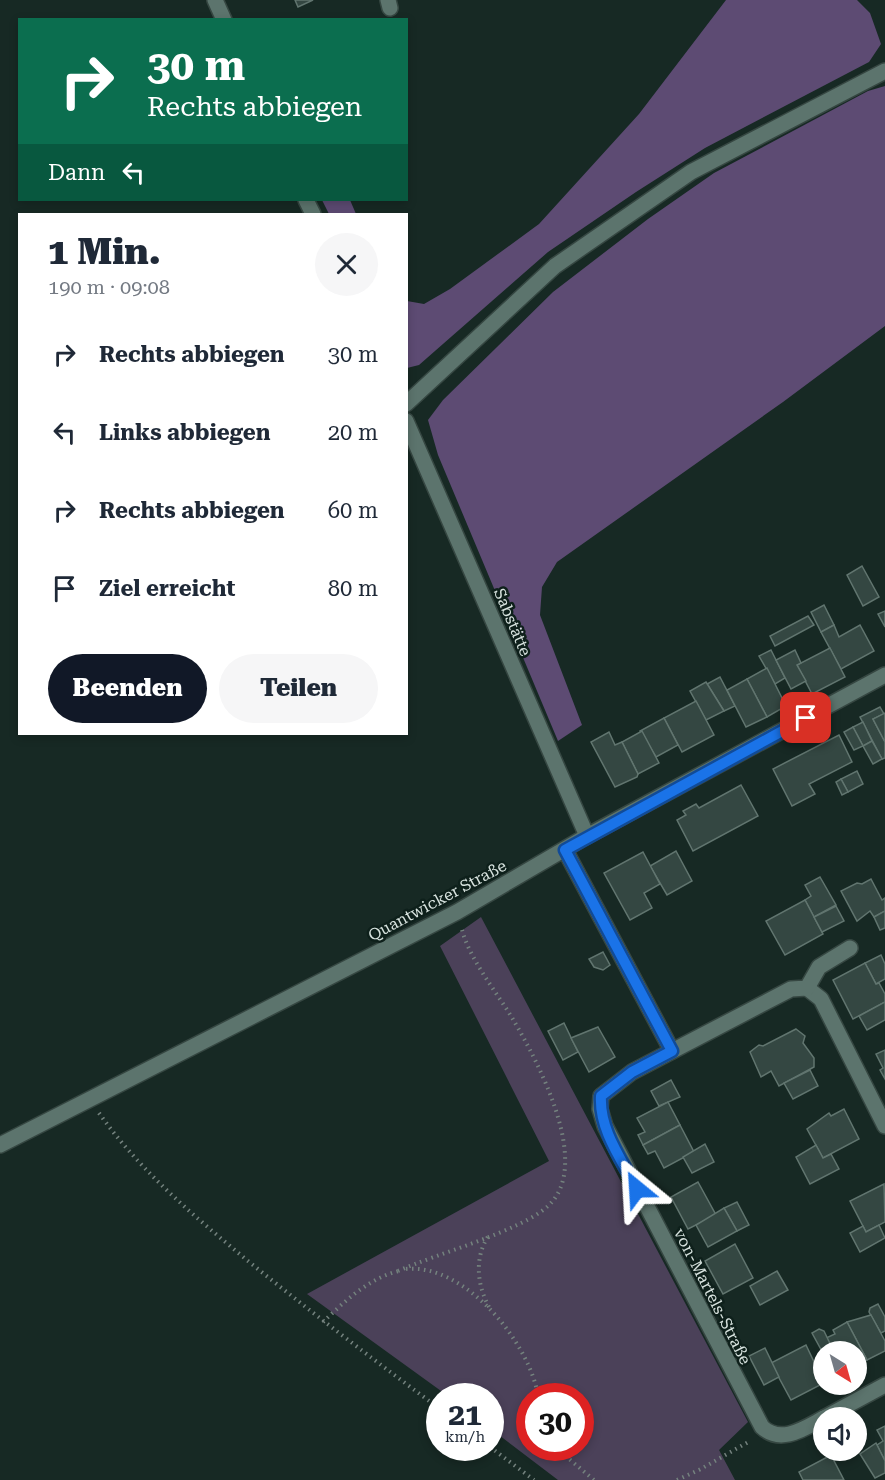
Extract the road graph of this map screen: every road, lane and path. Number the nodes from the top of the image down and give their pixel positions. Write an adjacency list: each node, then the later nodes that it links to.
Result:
1 (215, 0): 2 (street)
2 (223, 18)
3 (885, 71): 4 (street)
4 (408, 402)
5 (408, 426): 7 (street, Sabstätte)
6 (885, 675): 7 (street, Quantwicker Straße)
7 (587, 836): 8 (street, Quantwicker Straße)
8 (565, 850): 9 (street, Quantwicker Straße); 12 (street)
9 (457, 912): 13 (street, Quantwicker Straße); 16 (path)
10 (850, 948): 11 (street)
11 (807, 988): 12 (street, von-Martels-Straße); 14 (street)
12 (672, 1051): 25 (street, von-Martels-Straße)
13 (89, 1098): 15 (street, Quantwicker Straße); 19 (path)
14 (885, 1126)
15 (0, 1145)
16 (489, 1235): 17 (path); 18 (path)
17 (398, 1271): 18 (path); 19 (path)
18 (491, 1311): 20 (path)
19 (323, 1322): 22 (path)
20 (536, 1383)
21 (885, 1385): 23 (street)
22 (426, 1399)
23 (844, 1407)
24 (813, 1424): 25 (street)
25 (766, 1431): 28 (path)
26 (504, 1458): 29 (path)
27 (571, 1461): 30 (path)
28 (680, 1479)
29 (534, 1480)
30 (594, 1480)

